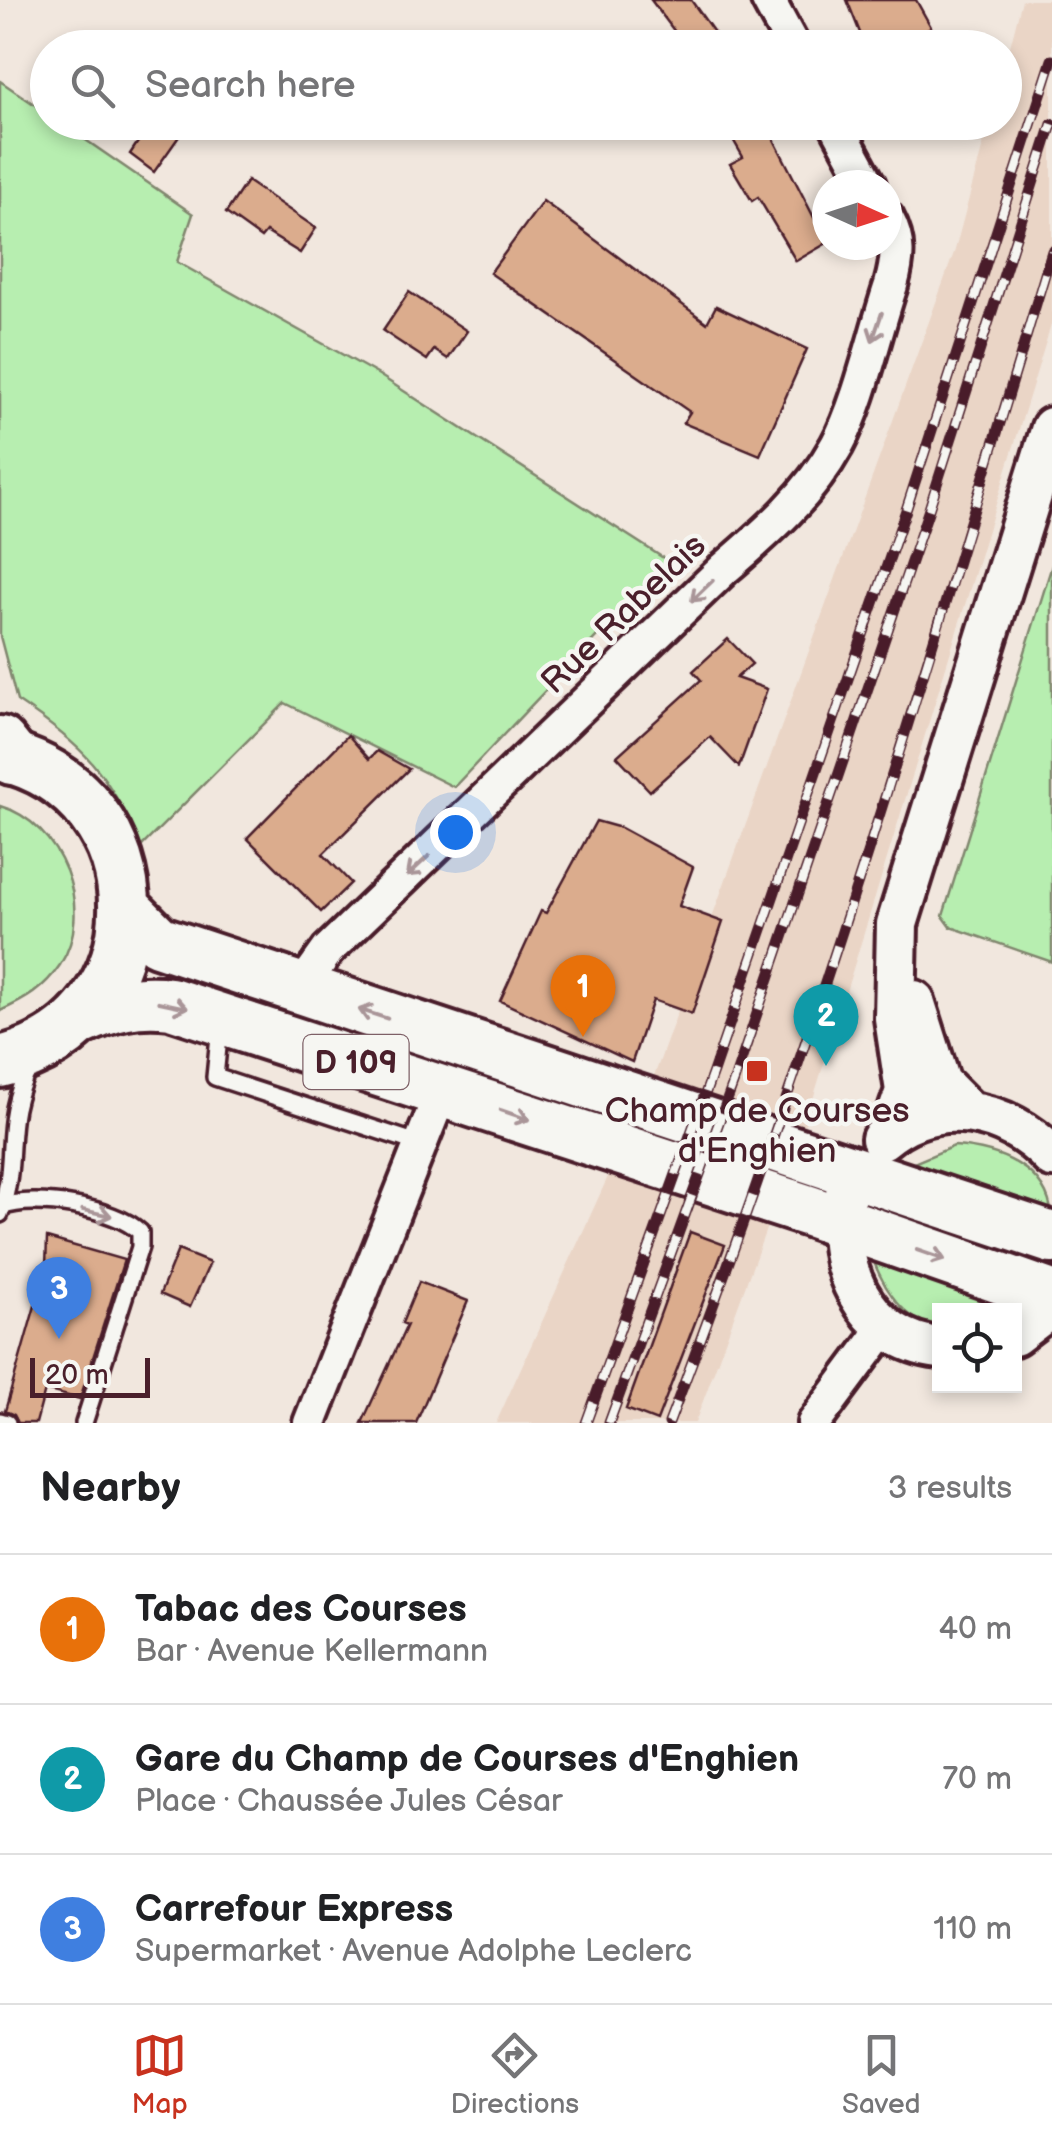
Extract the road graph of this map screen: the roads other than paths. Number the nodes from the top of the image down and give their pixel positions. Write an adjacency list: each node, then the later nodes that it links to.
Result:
1 (768, 0): 2 (street)
2 (784, 30)
3 (845, 140): 4 (street)
4 (861, 170)
5 (898, 260): 10 (street, Rue Rabelais, one-way to 10)
6 (1052, 428): 9 (street)
7 (4, 752): 8 (main road)
8 (125, 908): 10 (main road, D 109); 12 (main road)
9 (897, 924): 15 (street); 16 (street)
10 (300, 990): 19 (main road, D 109, one-way to 10)
11 (221, 1018): 12 (main road, D 109, one-way to 11); 14 (main road, D 109); 17 (lane)
12 (80, 1020): 13 (main road)
13 (20, 1055): 20 (lane)
14 (442, 1090): 17 (street); 21 (main road, D 109, one-way to 21)
15 (969, 1112): 16 (street); 18 (street)
16 (892, 1131): 19 (street)
17 (420, 1144): 29 (street)
18 (1052, 1157)
19 (851, 1172): 21 (street); 22 (main road, D 109)
20 (1, 1210): 28 (lane, one-way to 28)
21 (839, 1224): 23 (main road, D 109, one-way to 23); 25 (street)
22 (1052, 1238)
23 (1052, 1296)
24 (1052, 1306): 26 (street)
25 (886, 1326): 27 (street); 30 (street)
26 (1022, 1330)
27 (932, 1347)
28 (84, 1423)
29 (310, 1423)
30 (814, 1423)

